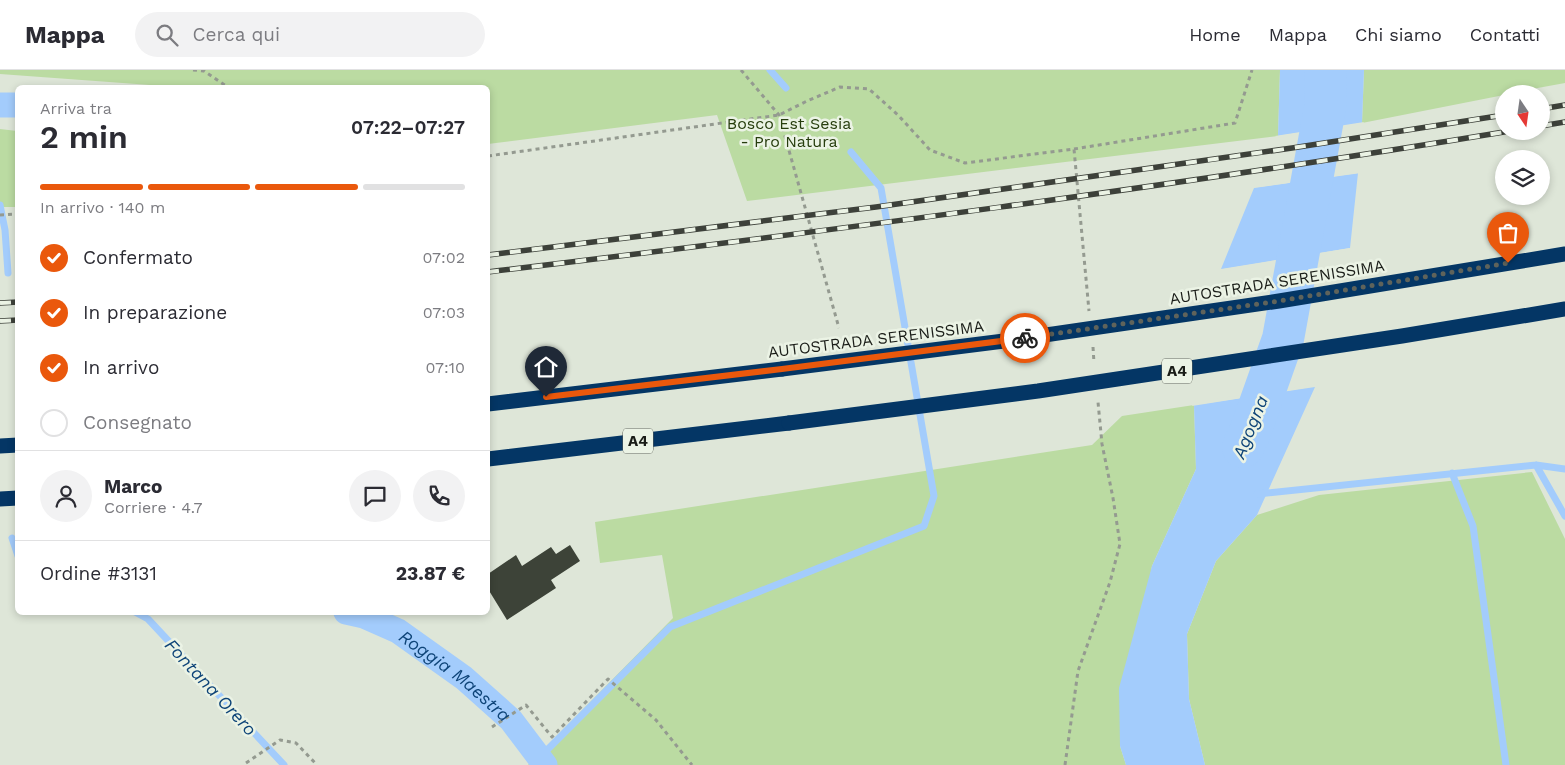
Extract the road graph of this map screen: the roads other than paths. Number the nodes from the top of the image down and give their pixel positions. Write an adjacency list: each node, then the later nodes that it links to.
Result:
1 (1565, 254): 3 (highway, AUTOSTRADA SERENISSIMA, bridge)
2 (1565, 309): 6 (highway, A4, bridge)
3 (490, 404)
4 (15, 445): 5 (highway)
5 (0, 446)
6 (490, 459)
7 (15, 498): 8 (highway)
8 (0, 499)

